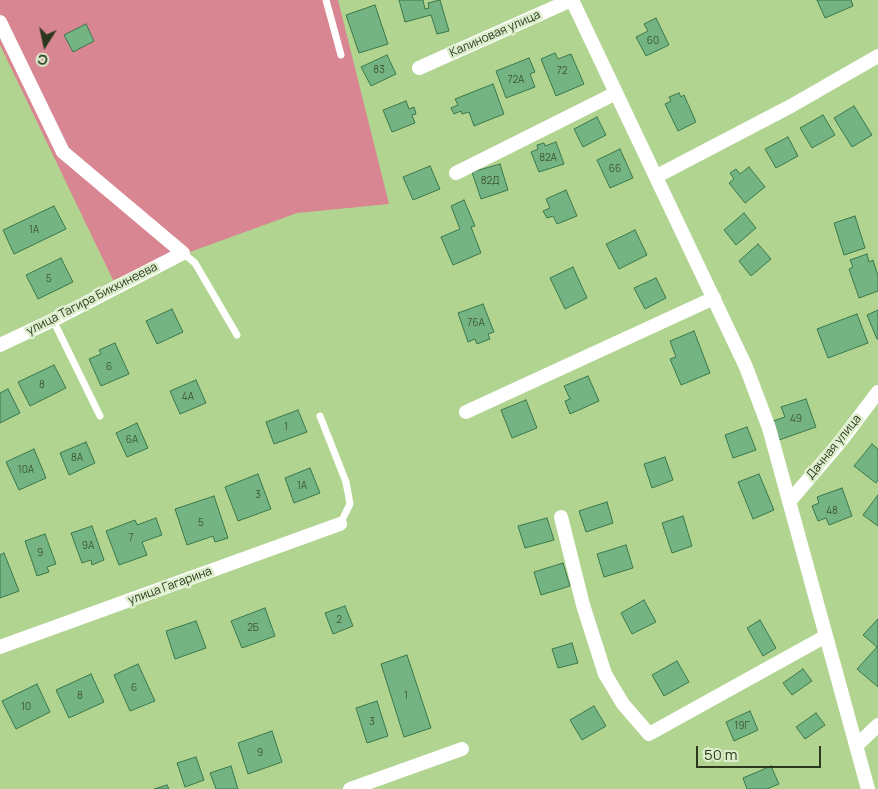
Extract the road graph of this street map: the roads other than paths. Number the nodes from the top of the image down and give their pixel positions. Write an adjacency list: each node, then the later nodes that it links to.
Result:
1 (326, 0): 4 (lane)
2 (571, 0): 6 (street, Калиновая улица); 7 (street)
3 (0, 22): 10 (street)
4 (341, 55)
5 (878, 56): 9 (street)
6 (419, 68)
7 (616, 93): 8 (street); 9 (street)
8 (456, 173)
9 (657, 176): 11 (street)
10 (183, 252): 12 (street, улица Тагира Биккинеева); 13 (lane)
11 (714, 298): 16 (street); 19 (street)
12 (53, 320): 14 (street, улица Тагира Биккинеева); 17 (lane)
13 (237, 335)
14 (0, 345)
15 (878, 392): 19 (street, Дачная улица)
16 (466, 412)
17 (100, 416)
18 (320, 416): 21 (lane)
19 (789, 502): 22 (street)
20 (561, 517): 22 (street)
21 (340, 524): 23 (street, улица Гагарина)
22 (826, 636): 25 (street)
23 (0, 647)
24 (878, 725): 25 (street)
25 (856, 746): 28 (street)
26 (462, 749): 27 (street)
27 (350, 789)
28 (868, 789)

